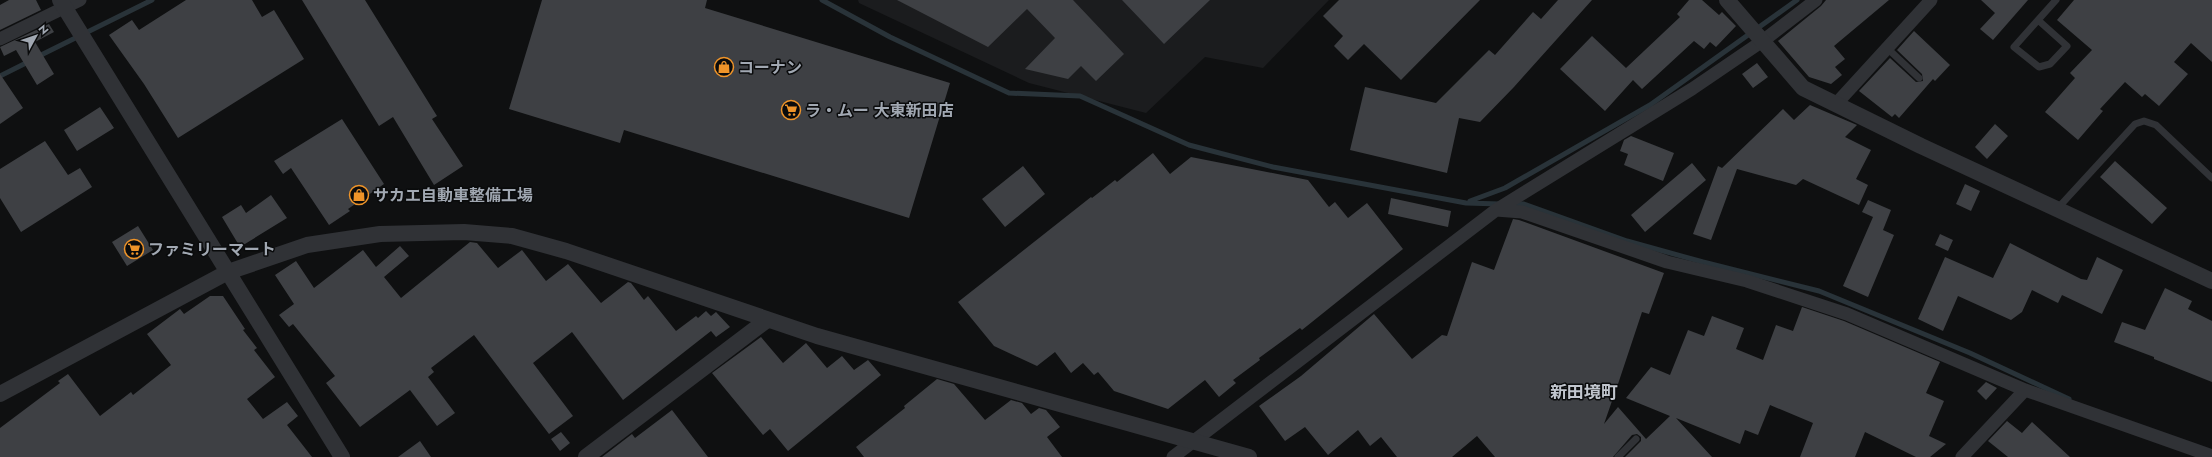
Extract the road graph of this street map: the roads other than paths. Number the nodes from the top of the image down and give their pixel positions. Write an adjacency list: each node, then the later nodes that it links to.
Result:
1 (80, 0): 6 (street)
2 (1727, 0): 9 (street)
3 (1816, 0): 9 (street)
4 (1931, 0): 10 (street)
5 (2056, 0): 7 (lane)
6 (62, 4): 8 (street); 16 (street)
7 (2038, 20): 7 (lane)
8 (0, 39)
9 (1764, 40): 12 (street); 15 (street)
10 (1887, 48): 11 (lane); 12 (street)
11 (1919, 78)
12 (1836, 104): 14 (street)
13 (2212, 178): 14 (lane)
14 (2057, 209): 17 (street)
15 (1496, 210): 19 (street); 22 (street)
16 (228, 272): 18 (street); 20 (street); 24 (street)
17 (2212, 281)
18 (767, 320): 22 (street); 25 (street)
19 (2025, 390): 23 (street); 29 (street)
20 (0, 394)
21 (1636, 439): 28 (lane)
22 (1194, 441): 26 (street); 27 (street)
23 (2212, 456)
24 (342, 457)
25 (586, 457)
26 (1173, 457)
27 (1249, 457)
28 (1618, 457)
29 (1962, 457)

